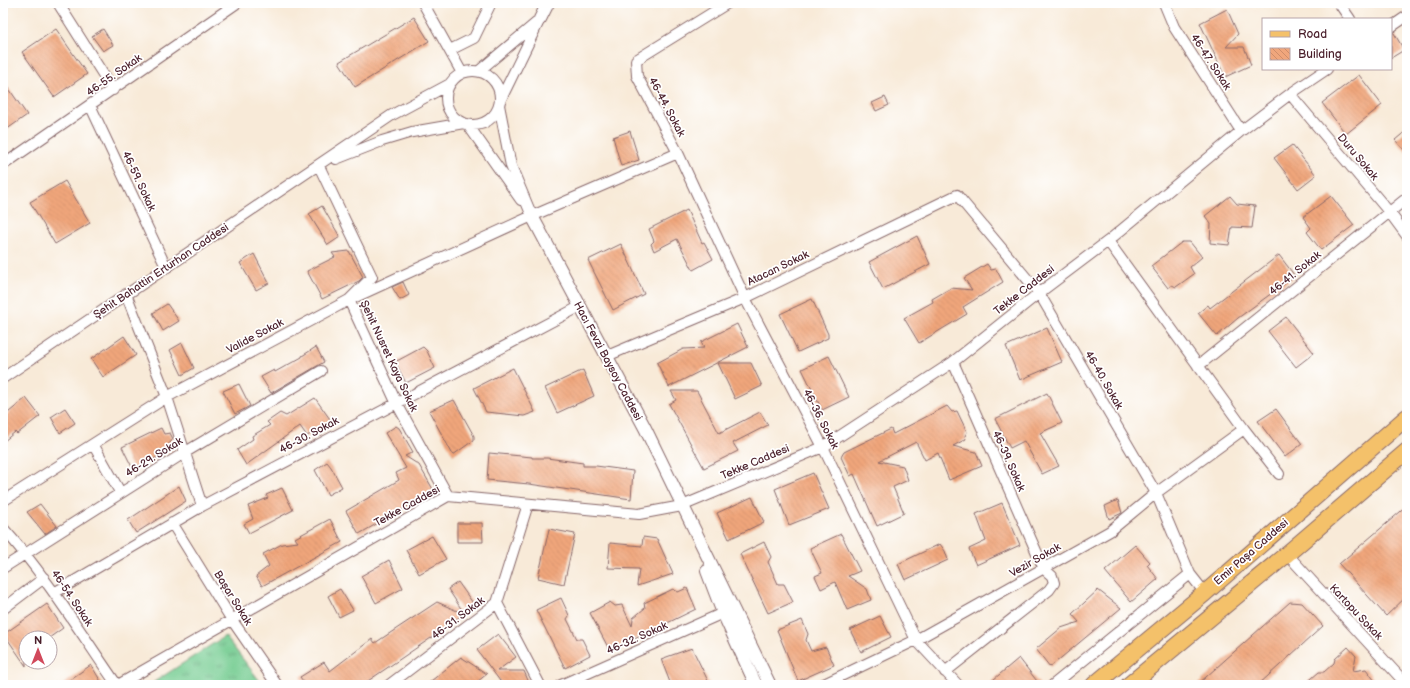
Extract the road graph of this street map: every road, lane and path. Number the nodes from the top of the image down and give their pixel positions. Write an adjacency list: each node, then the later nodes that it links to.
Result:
1 (58, 3): 20 (street)
2 (237, 3): 20 (street, 46-55. Sokak)
3 (423, 3): 15 (street)
4 (491, 3): 15 (street)
5 (548, 3): 13 (street)
6 (712, 3): 10 (street)
7 (728, 3): 10 (street, 46-44. Sokak)
8 (1164, 3): 25 (street, 46-47. Sokak)
9 (1339, 3): 12 (street)
10 (708, 15): 26 (street, 46-44. Sokak)
11 (1407, 16): 14 (street)
12 (1349, 18)
13 (540, 19): 17 (street); 22 (street)
14 (1392, 26)
15 (450, 50): 18 (street)
16 (1326, 70): 21 (street, Tekke Caddesi)
17 (479, 71): 18 (street); 22 (street)
18 (462, 73): 19 (street)
19 (450, 84): 24 (street); 28 (street, Şehit Bahattin Erturhan Caddesi)
20 (113, 90): 23 (street, 46-55. Sokak)
21 (1290, 94): 25 (street, Tekke Caddesi); 31 (street, Duru Sokak)
22 (500, 103): 24 (street); 32 (street, Hacı Fevzi Baysoy Caddesi)
23 (90, 105): 27 (street, 46-55. Sokak); 35 (street, 46-59. Sokak)
24 (466, 124): 28 (street, Şehit Bahattin Erturhan Caddesi); 32 (street, Hacı Fevzi Baysoy Caddesi)
25 (1241, 131): 34 (street, Tekke Caddesi)
26 (678, 153): 32 (street, Valide Sokak); 38 (street, 46-36. Sokak)
27 (3, 165)
28 (319, 166): 35 (street, Şehit Bahattin Erturhan Caddesi); 39 (street, Şehit Nusret Kaya Sokak)
29 (957, 195): 36 (street, 46-40. Sokak); 38 (street, Atacan Sokak)
30 (1407, 198): 31 (street, 46-41. Sokak)
31 (1390, 213): 33 (street, Duru Sokak); 43 (street, 46-41. Sokak)
32 (532, 216): 39 (street, Valide Sokak); 40 (street, Hacı Fevzi Baysoy Caddesi)
33 (1407, 236)
34 (1108, 241): 36 (street, Tekke Caddesi); 43 (street)
35 (166, 267): 37 (street, Şehit Bahattin Erturhan Caddesi)
36 (1038, 293): 42 (street, Tekke Caddesi); 56 (street, 46-40. Sokak)
37 (126, 294): 45 (street, Şehit Bahattin Erturhan Caddesi); 46 (street)
38 (745, 298): 41 (street, Atacan Sokak); 51 (street, 46-36. Sokak)
39 (349, 300): 46 (street, Valide Sokak); 47 (street, Şehit Nusret Kaya Sokak)
40 (579, 307): 41 (street, Hacı Fevzi Baysoy Caddesi); 47 (street, 46-30. Sokak)
41 (607, 356): 61 (street, Hacı Fevzi Baysoy Caddesi)
42 (952, 362): 51 (street, Tekke Caddesi); 67 (street, 46-39. Sokak)
43 (1198, 366): 49 (street)
44 (321, 371): 53 (street, 46-29. Sokak)
45 (3, 378)
46 (167, 397): 50 (street, Valide Sokak); 53 (street)
47 (396, 402): 57 (street, Şehit Nusret Kaya Sokak); 60 (street, 46-30. Sokak)
48 (1407, 417): 71 (main road, Emir Paşa Caddesi)
49 (1244, 429): 54 (street); 56 (street, Vezir Sokak)
50 (93, 444): 55 (street); 58 (street, Valide Sokak)
51 (823, 447): 61 (street, Tekke Caddesi); 76 (street, 46-36. Sokak)
52 (1407, 452): 65 (main road)
53 (184, 453): 55 (street, 46-29. Sokak); 60 (street)
54 (1279, 474)
55 (120, 492): 64 (street, 46-29. Sokak)
56 (1156, 493): 67 (street, Vezir Sokak); 68 (street, 46-40. Sokak)
57 (448, 496): 59 (street, Tekke Caddesi); 75 (street, Tekke Caddesi)
58 (3, 501)
59 (528, 504): 61 (street, Tekke Caddesi); 72 (street, 46-31. Sokak)
60 (202, 506): 62 (street, 46-30. Sokak)
61 (682, 506): 74 (street, Hacı Fevzi Baysoy Caddesi); 87 (street, Hacı Fevzi Baysoy Caddesi)
62 (172, 523): 70 (street, 46-30. Sokak); 75 (street, Başar Sokak)
63 (3, 528): 64 (street, 46-54. Sokak)
64 (25, 552): 66 (street, 46-29. Sokak); 69 (street, 46-54. Sokak)
65 (1287, 554): 79 (main road); 92 (street, Kartopu Sokak)
66 (3, 568)
67 (1044, 569): 76 (street, Vezir Sokak); 77 (street, 46-39. Sokak)
68 (1190, 574): 71 (street, 46-40. Sokak); 90 (street)
69 (44, 578): 70 (street, 46-54. Sokak); 73 (street)
70 (54, 593): 80 (street, 46-54. Sokak)
71 (1205, 593): 91 (main road, Emir Paşa Caddesi)
72 (497, 603): 83 (street, 46-31. Sokak); 84 (street)
73 (3, 609)
74 (723, 614): 85 (street, 46-32. Sokak); 86 (street, Hacı Fevzi Baysoy Caddesi)
75 (232, 620): 78 (street, Tekke Caddesi); 82 (street, Başar Sokak)
76 (916, 640): 77 (street, 46-36. Sokak); 88 (street, Vezir Sokak)
77 (945, 672): 89 (street, 46-36. Sokak)
78 (136, 675): 80 (street, Tekke Caddesi); 81 (street)
79 (1137, 683)
80 (118, 685)
81 (140, 685)
82 (277, 685)
83 (388, 685)
84 (540, 685)
85 (561, 685)
86 (756, 685)
87 (770, 685)
88 (822, 685)
89 (958, 685)
90 (1053, 685)
91 (1094, 685)
92 (1407, 685)

